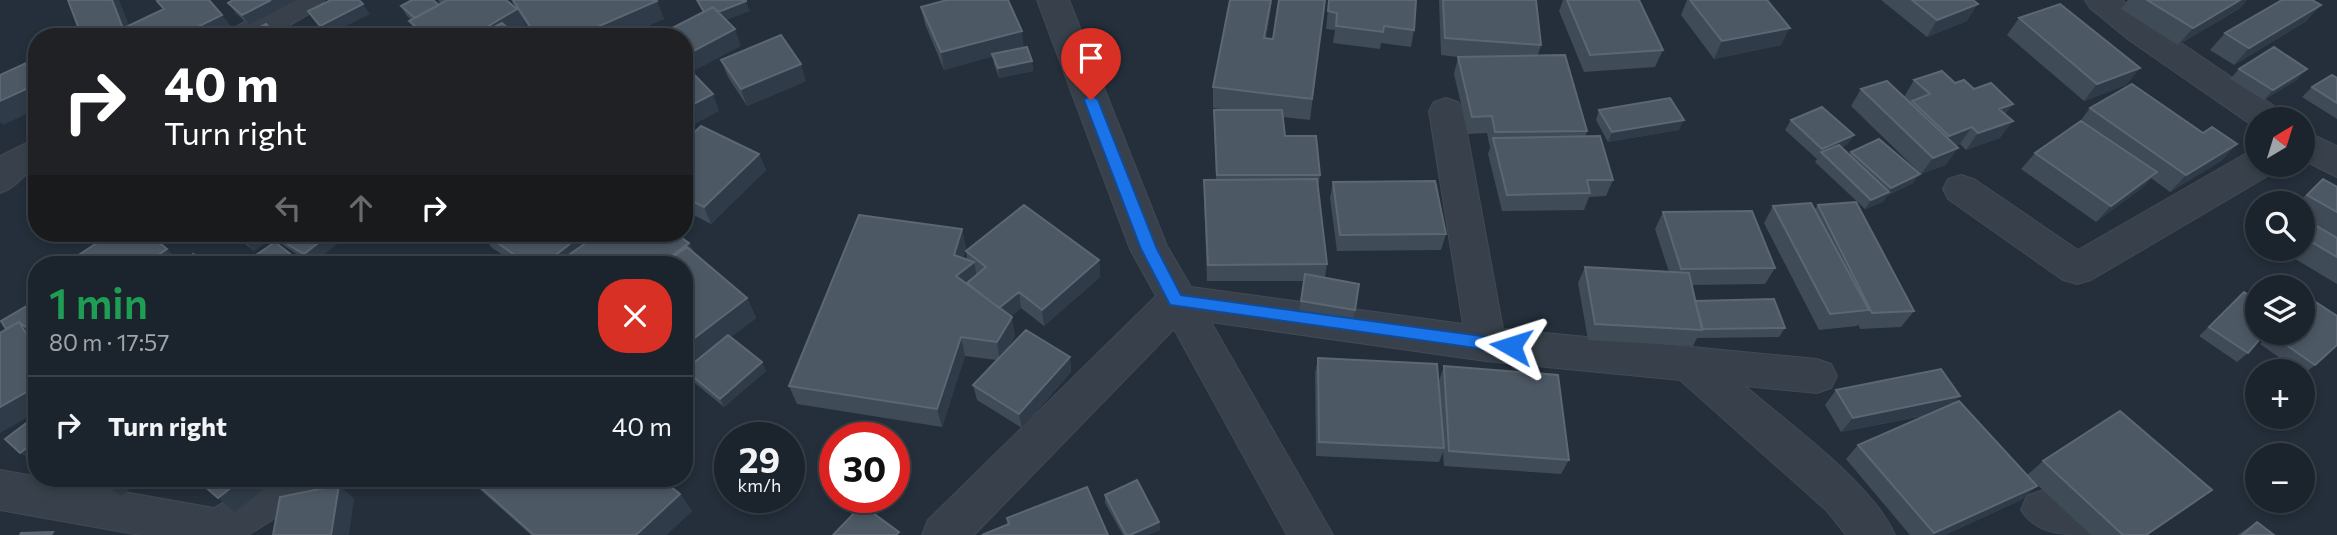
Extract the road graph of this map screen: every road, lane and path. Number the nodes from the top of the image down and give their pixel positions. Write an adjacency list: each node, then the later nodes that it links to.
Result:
1 (308, 0): 4 (street)
2 (1053, 0): 13 (street)
3 (2101, 0): 5 (street)
4 (271, 28)
5 (2250, 107)
6 (1446, 111): 14 (street)
7 (2315, 150): 9 (street)
8 (28, 156): 11 (street)
9 (2337, 163)
10 (2245, 172): 12 (street)
11 (0, 179)
12 (1961, 188)
13 (1176, 300): 14 (street); 20 (street); 21 (street)
14 (1486, 344): 15 (street)
15 (1689, 363): 16 (street); 22 (street)
16 (1817, 376)
17 (293, 487): 19 (street)
18 (0, 490): 19 (street)
19 (264, 518)
20 (944, 535)
21 (1311, 535)
22 (1873, 535)

